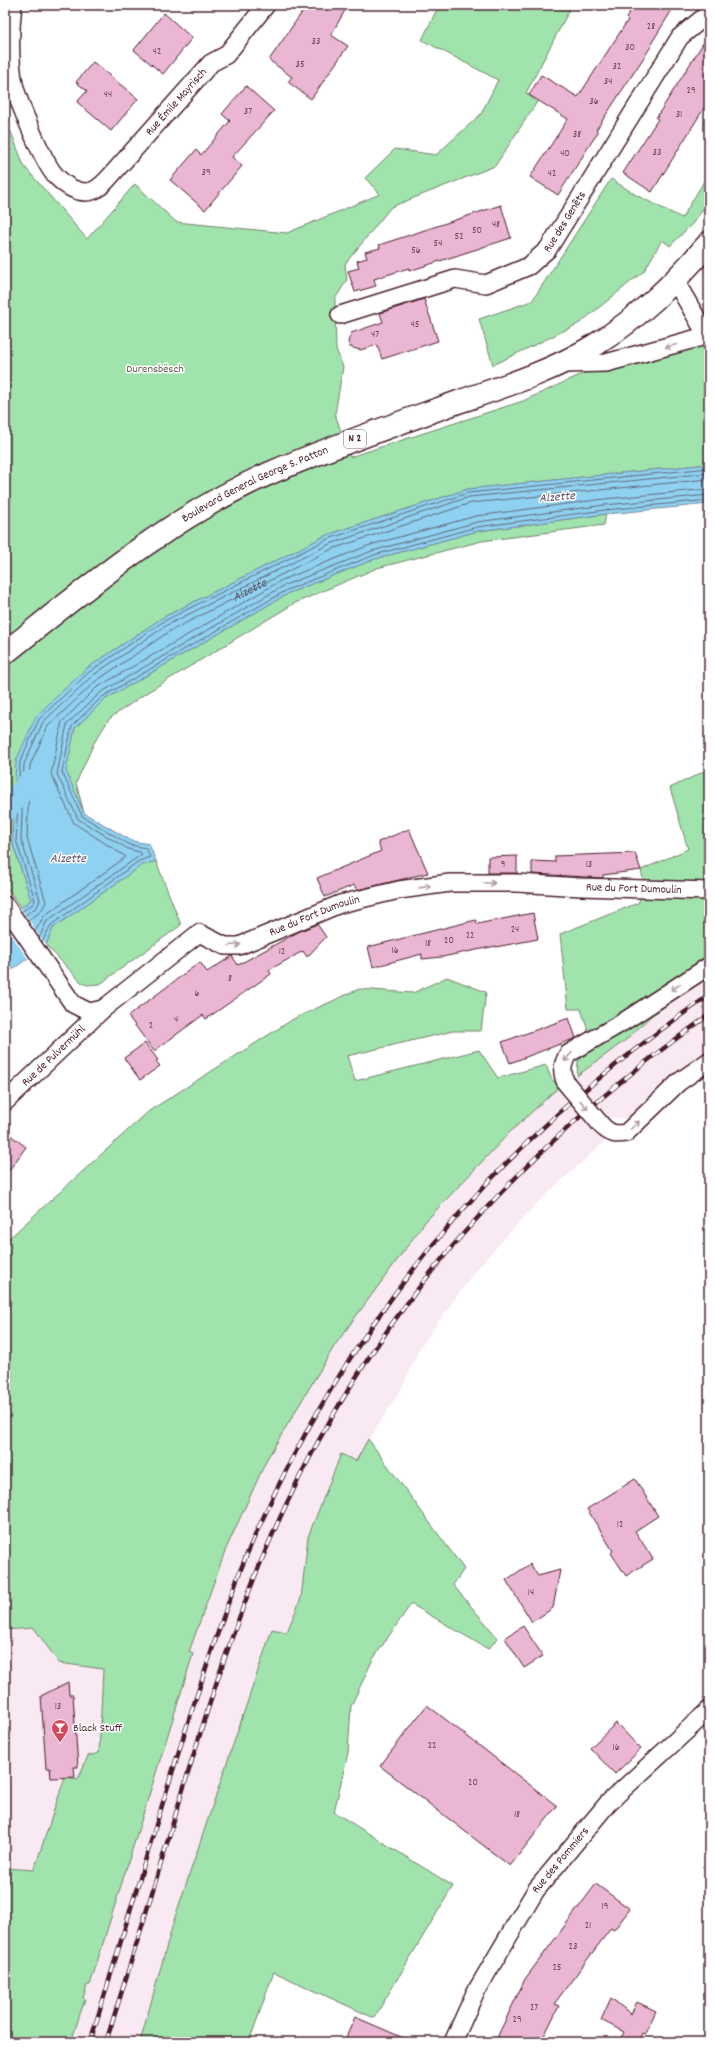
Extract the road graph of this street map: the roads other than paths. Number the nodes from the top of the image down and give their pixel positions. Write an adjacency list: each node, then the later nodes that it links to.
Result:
1 (13, 5): 2 (street, Rue Émile Mayrisch)
2 (266, 5)
3 (709, 13): 6 (street, Rue des Genêts)
4 (709, 243): 5 (main road, Boulevard General George S. Patton / N 2)
5 (676, 282): 7 (street, Boulevard General George S. Patton); 8 (main road, Boulevard General George S. Patton / N 2)
6 (340, 315)
7 (708, 335): 8 (street, Boulevard General George S. Patton, one-way to 8)
8 (559, 364): 9 (main road, Boulevard General George S. Patton / N 2)
9 (5, 653)
10 (709, 891): 13 (street, Rue du Fort Dumoulin, one-way to 10)
11 (5, 905): 13 (street)
12 (709, 966): 14 (street, one-way to 14, bridge)
13 (103, 1009): 15 (street, Rue de Pulvermühl)
14 (709, 1061)
15 (5, 1102)
16 (709, 1710): 17 (street, Rue des Pommiers)
17 (453, 2042)

